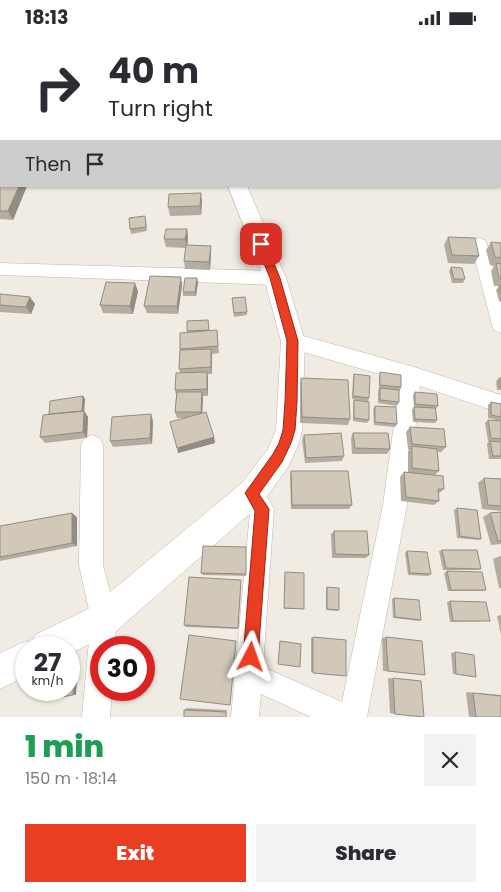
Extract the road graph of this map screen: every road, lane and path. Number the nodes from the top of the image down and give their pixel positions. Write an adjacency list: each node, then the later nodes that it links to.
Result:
1 (237, 187): 4 (street)
2 (479, 244): 5 (street)
3 (0, 269): 4 (street)
4 (275, 278): 6 (street)
5 (501, 325)
6 (293, 341): 7 (street); 10 (street)
7 (411, 375): 8 (street); 21 (street)
8 (501, 404)
9 (92, 445): 11 (street)
10 (252, 493): 11 (street); 16 (street)
11 (104, 619): 12 (street); 13 (street)
12 (69, 636)
13 (102, 636)
14 (15, 664): 15 (street)
15 (0, 672)
16 (249, 675): 19 (street); 20 (street)
17 (97, 701): 18 (street)
18 (96, 717)
19 (245, 717)
20 (344, 717)
21 (352, 717)

